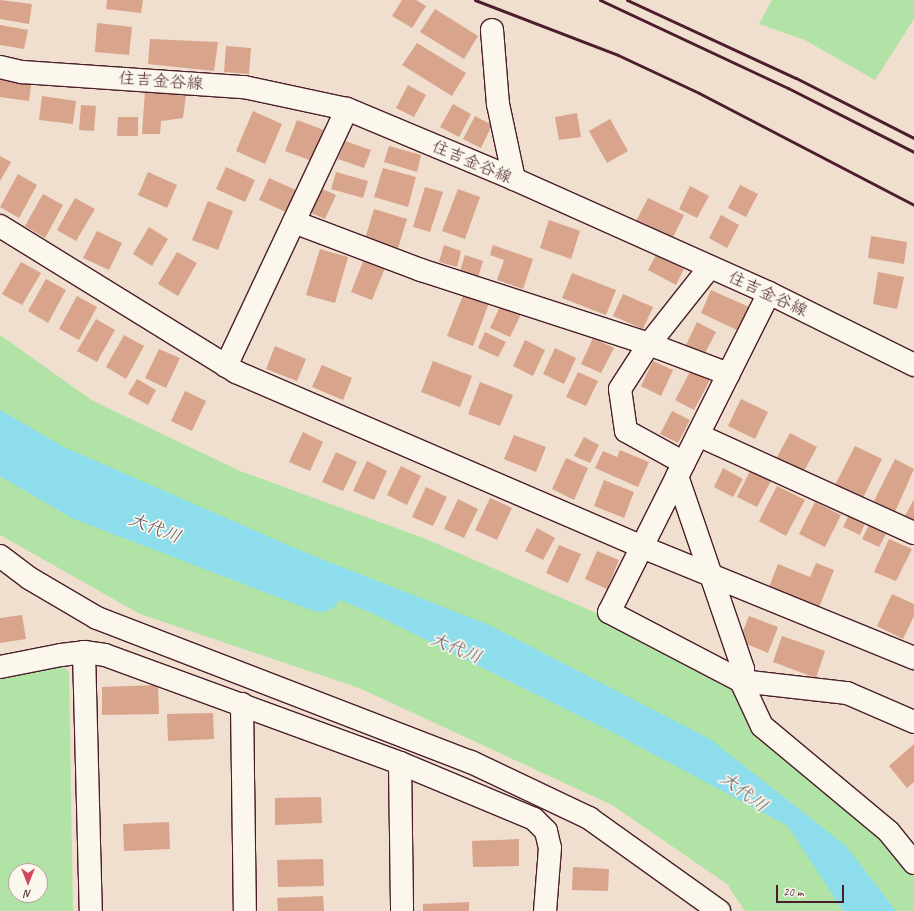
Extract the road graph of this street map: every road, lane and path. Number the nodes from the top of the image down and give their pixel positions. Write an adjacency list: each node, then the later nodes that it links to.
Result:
1 (492, 30): 4 (street)
2 (0, 67): 3 (street, 住吉金谷線)
3 (347, 109): 4 (street, 住吉金谷線); 5 (street)
4 (514, 179): 7 (street, 住吉金谷線)
5 (294, 222): 9 (street); 11 (street)
6 (0, 226): 11 (street)
7 (710, 267): 8 (street, 住吉金谷線); 9 (street)
8 (769, 294): 10 (street, 住吉金谷線); 12 (street)
9 (648, 344): 12 (street); 14 (street)
10 (914, 365)
11 (226, 366): 16 (street)
12 (728, 374): 13 (street)
13 (698, 435): 14 (street); 15 (street)
14 (681, 470): 16 (street); 18 (street)
15 (914, 533)
16 (642, 546): 18 (street); 22 (street)
17 (0, 556): 31 (street)
18 (710, 575): 20 (street); 22 (street)
19 (84, 652): 21 (street); 23 (street); 27 (street)
20 (914, 658)
21 (0, 667)
22 (741, 681): 24 (street); 26 (street)
23 (242, 704): 25 (street); 28 (street)
24 (914, 722)
25 (400, 764): 29 (street); 30 (street)
26 (914, 862)
27 (91, 911)
28 (245, 911)
29 (402, 911)
30 (545, 911)
31 (718, 911)

